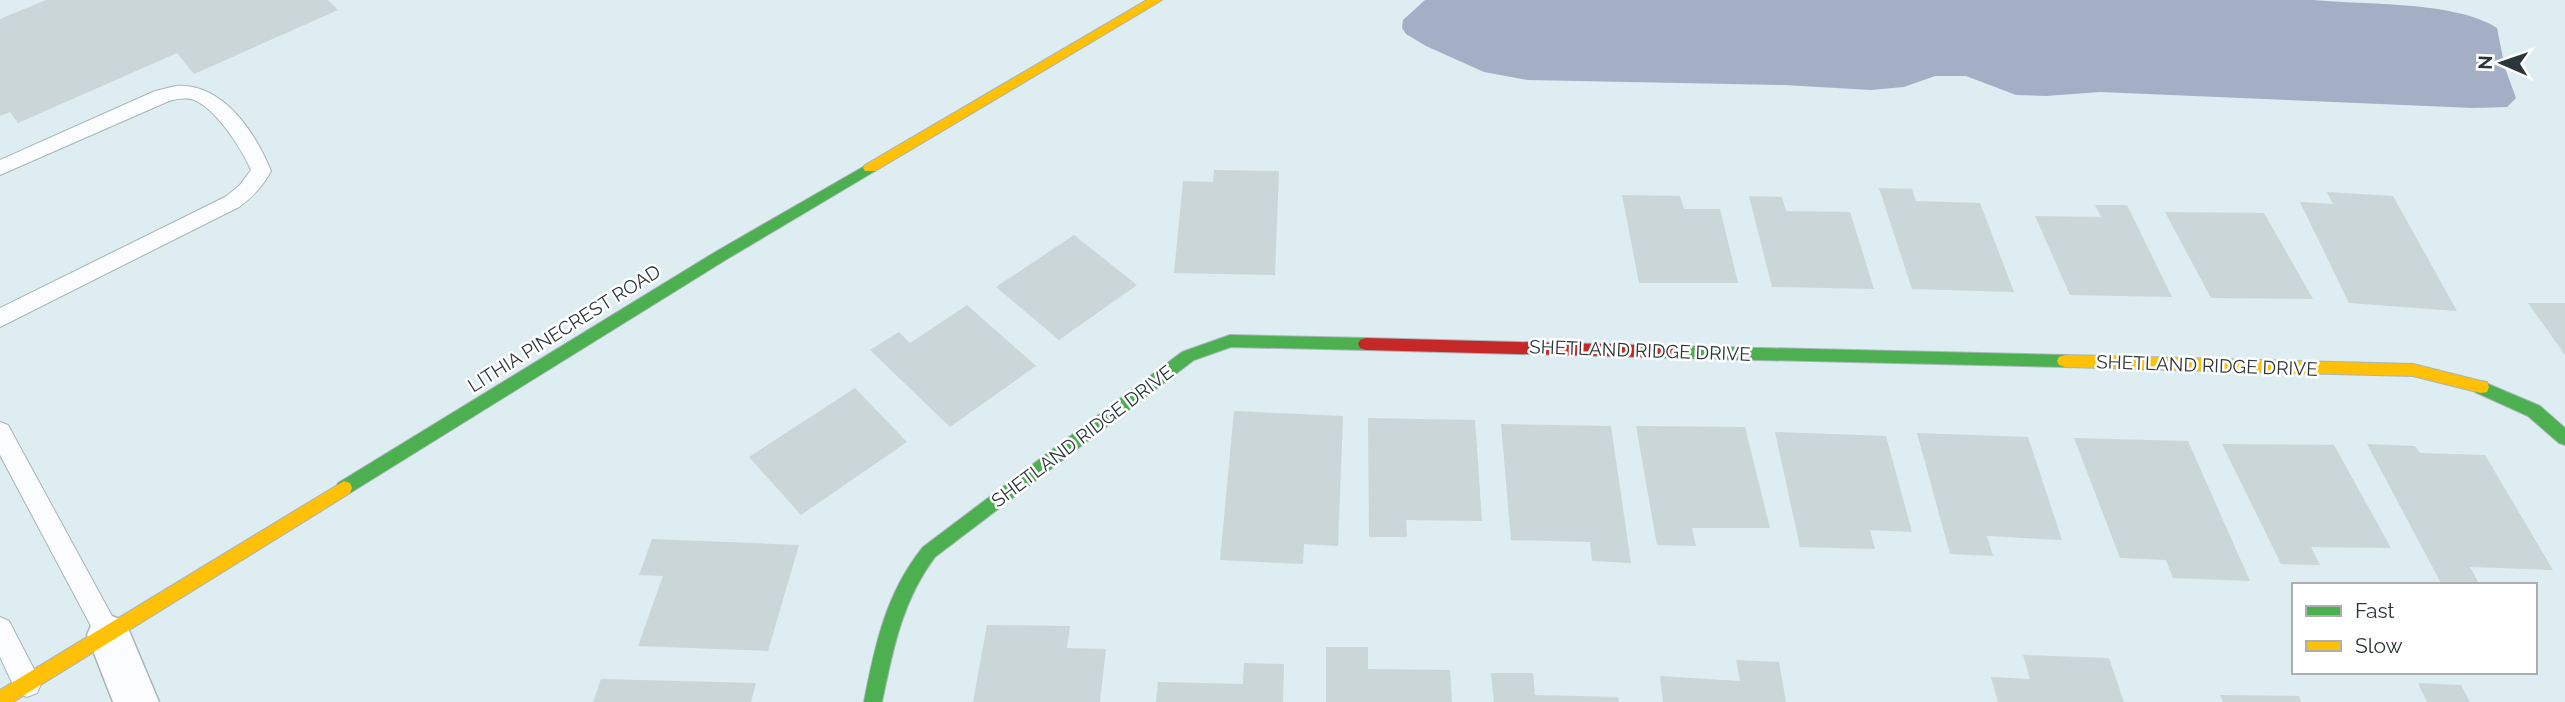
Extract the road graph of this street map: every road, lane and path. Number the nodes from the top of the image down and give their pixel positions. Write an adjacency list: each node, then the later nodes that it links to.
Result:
1 (1156, 0): 7 (street, LITHIA PINECREST ROAD)
2 (0, 168): 3 (lane)
3 (0, 318)
4 (0, 432): 7 (lane)
5 (2565, 438): 10 (street, SHETLAND RIDGE DRIVE)
6 (0, 629): 8 (lane)
7 (109, 635): 8 (street, LITHIA PINECREST ROAD); 9 (street)
8 (22, 695)
9 (136, 702)
10 (873, 702)

